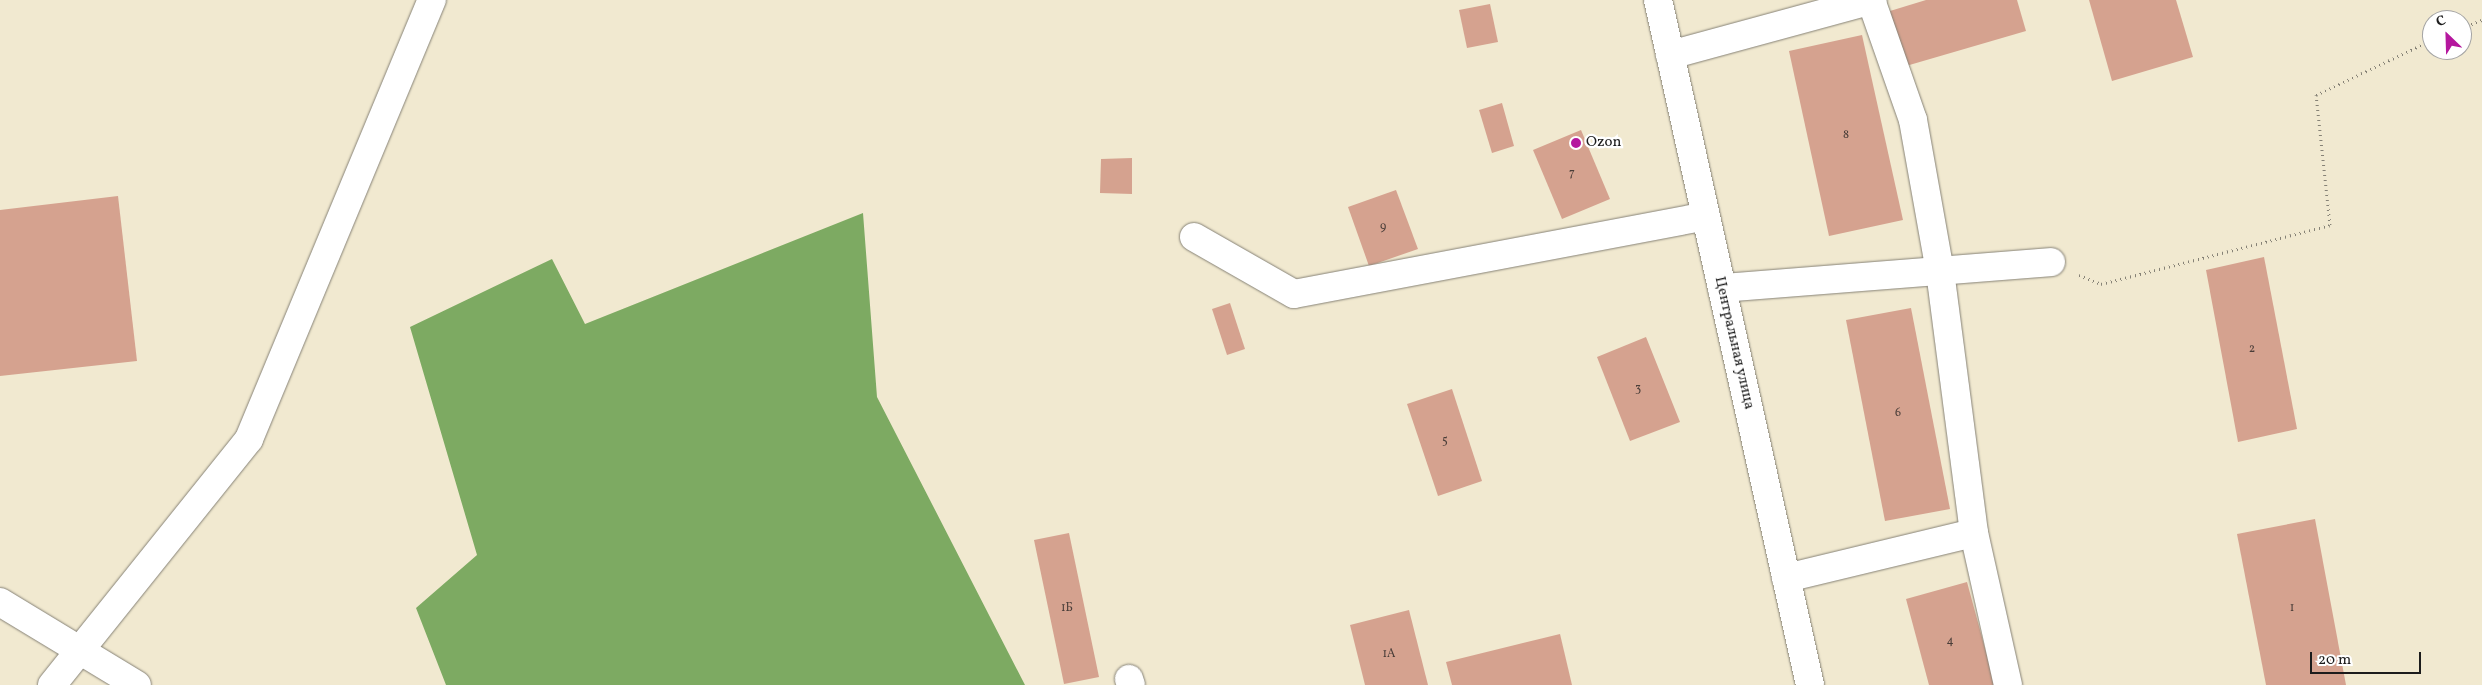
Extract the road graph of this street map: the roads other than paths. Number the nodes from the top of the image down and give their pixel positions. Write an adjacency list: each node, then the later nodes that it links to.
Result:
1 (432, 0): 13 (street)
2 (1658, 0): 4 (street, Центральная улица)
3 (1872, 0): 4 (street); 8 (street)
4 (1670, 55): 5 (street, Центральная улица)
5 (1706, 216): 6 (street); 9 (street, Центральная улица)
6 (1194, 237)
7 (2051, 262): 8 (street)
8 (1940, 271): 9 (street); 10 (street)
9 (1722, 288): 11 (street, Центральная улица)
10 (1974, 533): 11 (street); 17 (street)
11 (1786, 578): 16 (street, Центральная улица)
12 (0, 602): 13 (street)
13 (78, 649): 14 (street); 15 (street)
14 (52, 685)
15 (137, 685)
16 (1810, 685)
17 (2008, 685)

